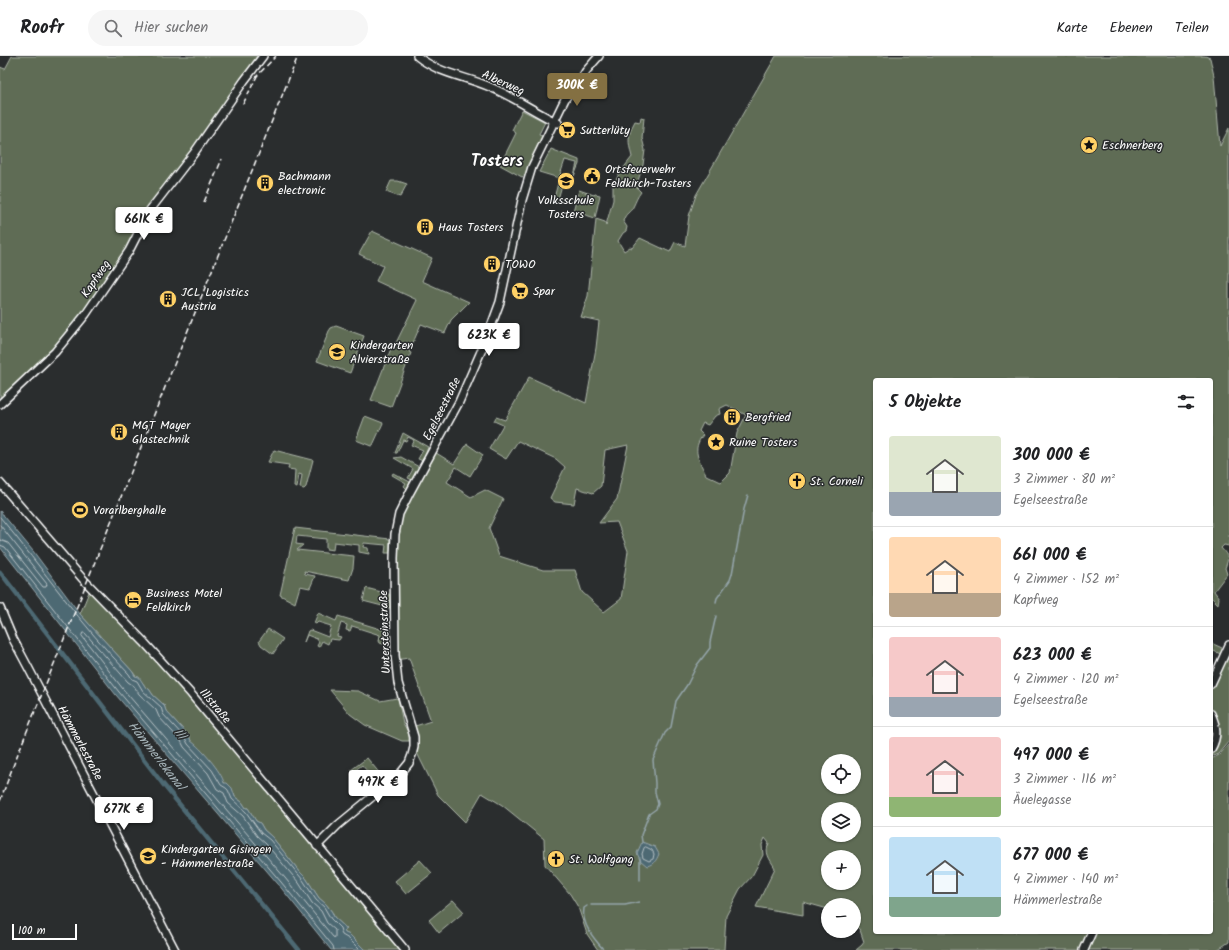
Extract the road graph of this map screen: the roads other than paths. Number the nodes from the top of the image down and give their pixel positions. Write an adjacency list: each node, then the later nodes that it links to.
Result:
1 (263, 56): 5 (main road, Kapfweg)
2 (417, 56): 4 (main road, Alberweg)
3 (599, 56): 4 (main road, Egelseestraße)
4 (557, 122): 7 (main road, Egelseestraße)
5 (0, 404)
6 (0, 483): 13 (main road, Illstraße)
7 (400, 514): 13 (main road, Untersteinstraße)
8 (0, 608): 15 (main road, Hämmerlestraße)
9 (1229, 644): 10 (main road)
10 (1213, 680)
11 (1213, 718): 12 (main road)
12 (1213, 744)
13 (317, 846): 16 (main road, Illstraße)
14 (1091, 934): 17 (main road)
15 (175, 950)
16 (405, 950)
17 (1084, 950)

